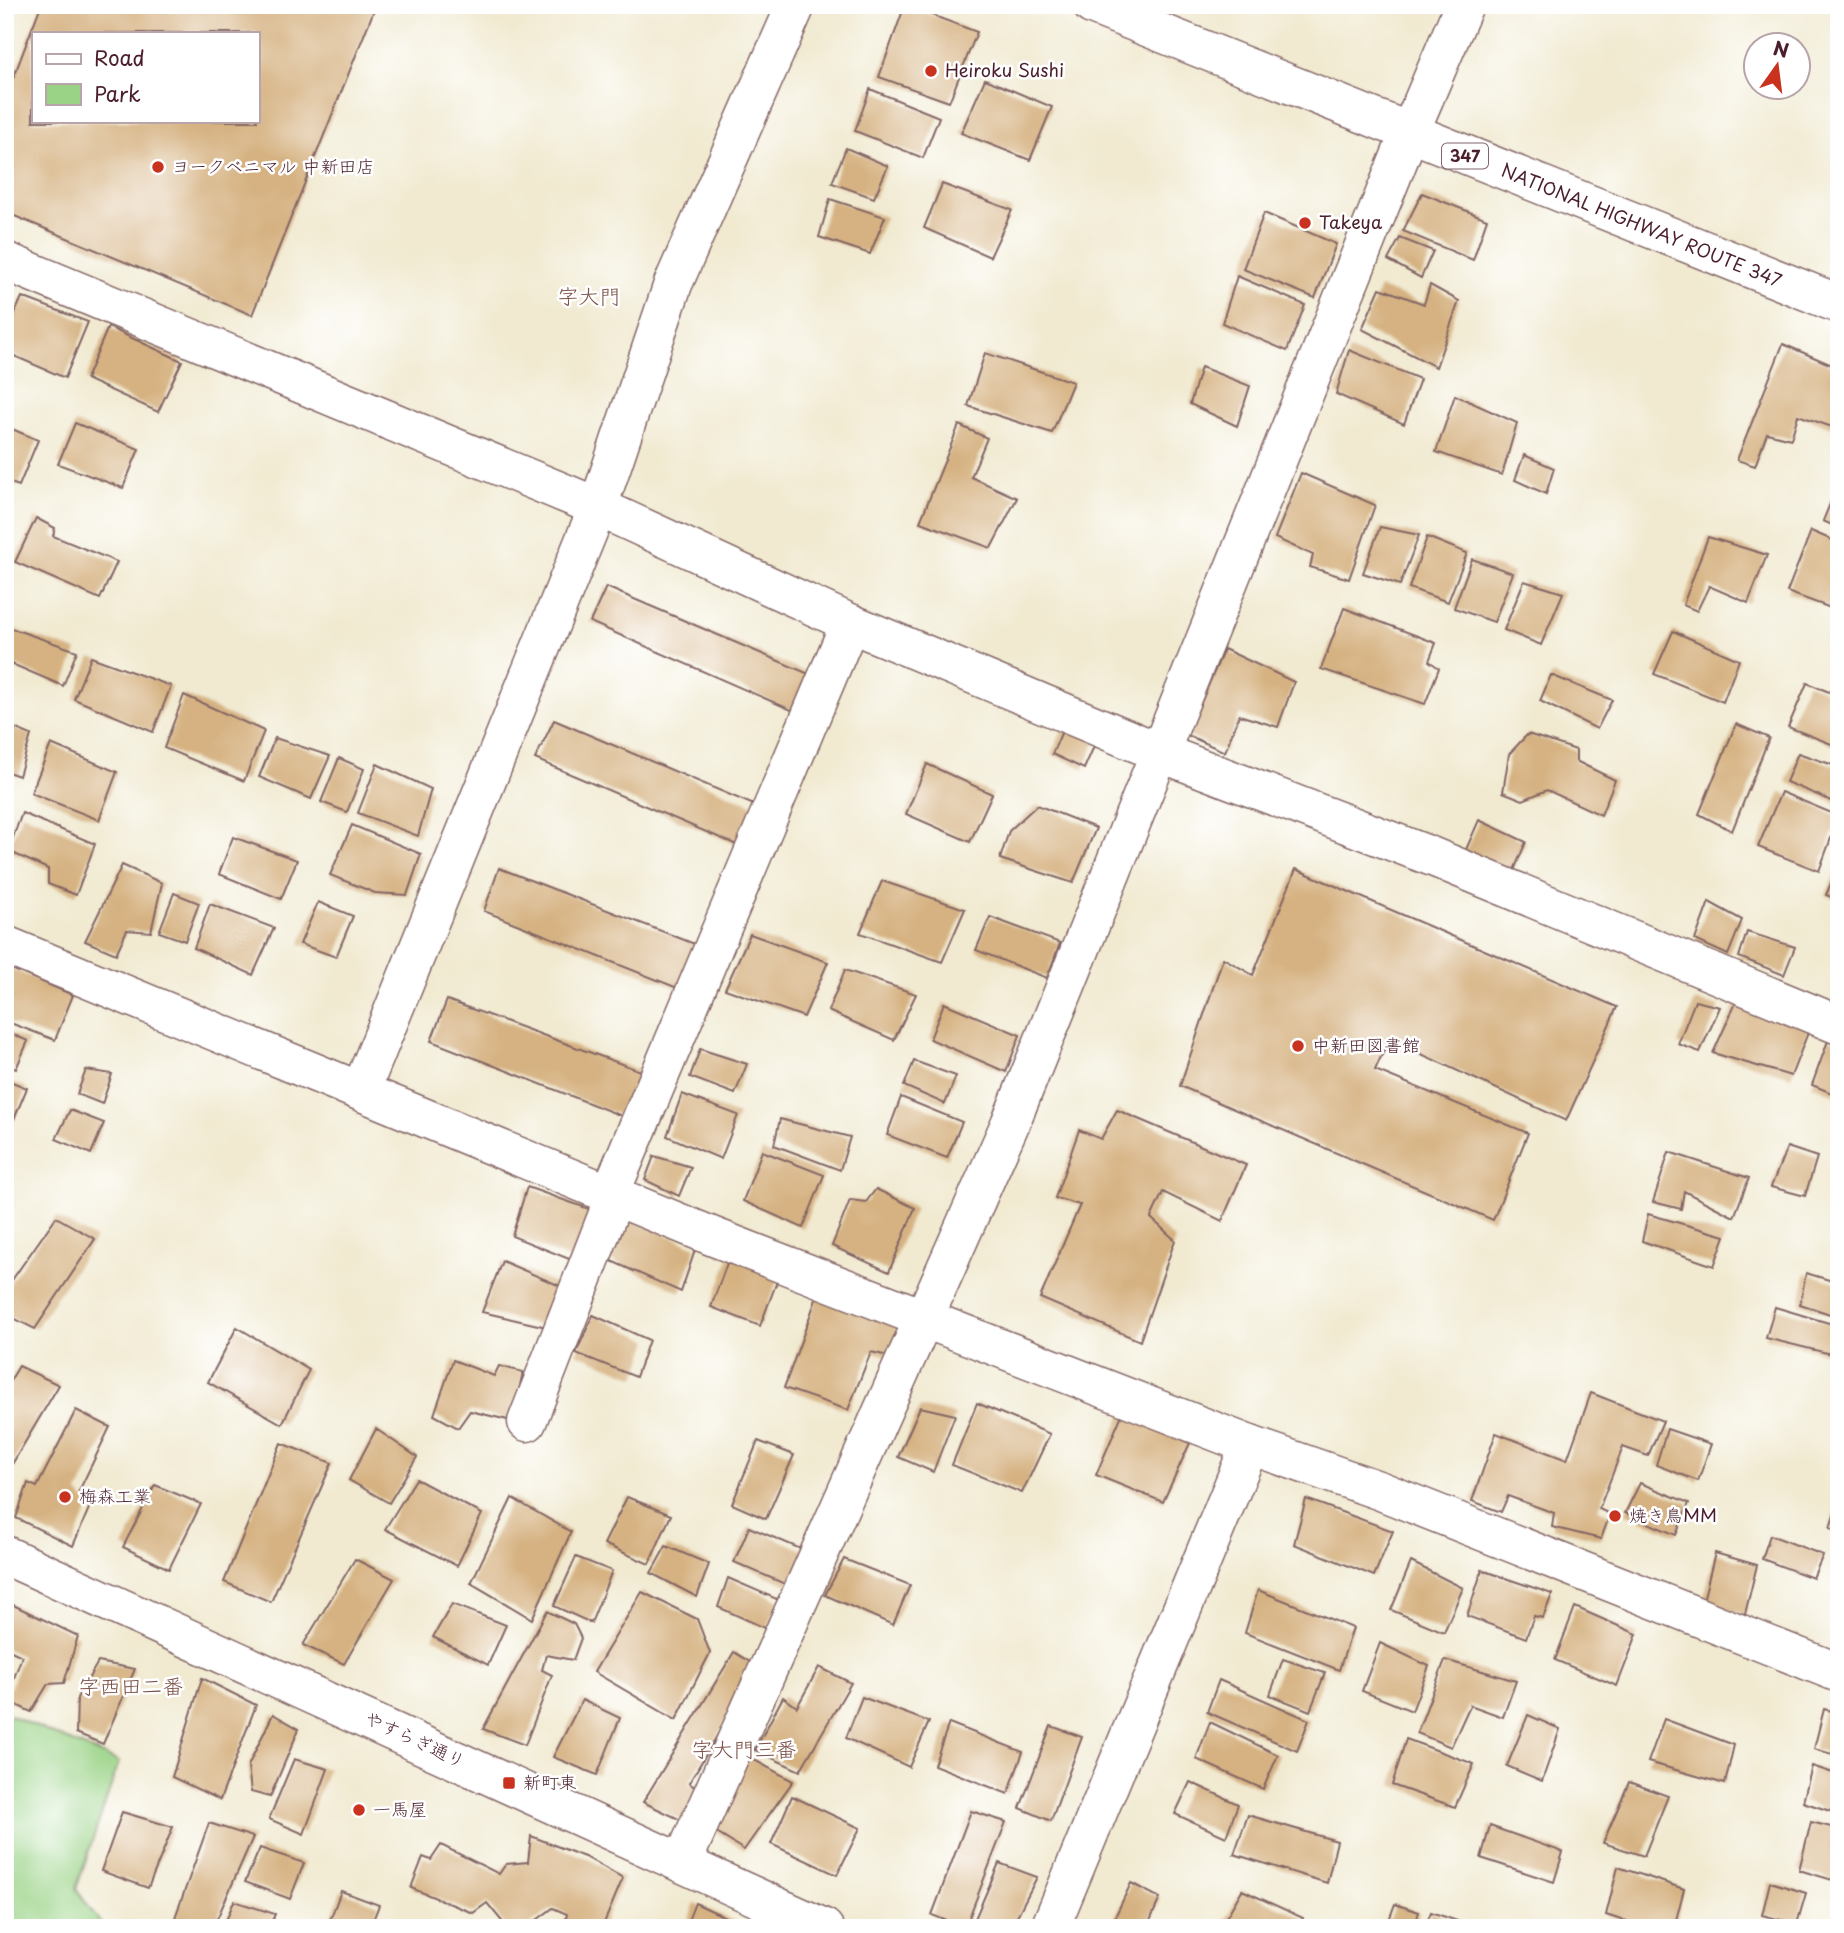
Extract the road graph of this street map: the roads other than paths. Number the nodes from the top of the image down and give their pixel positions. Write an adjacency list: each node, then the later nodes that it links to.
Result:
1 (796, 5): 7 (main road)
2 (1092, 5): 4 (main road, NATIONAL HIGHWAY ROUTE 347 / 347)
3 (1464, 5): 4 (main road)
4 (1409, 134): 6 (main road, NATIONAL HIGHWAY ROUTE 347 / 347); 9 (main road)
5 (5, 261): 7 (main road)
6 (1839, 304)
7 (598, 507): 8 (main road); 12 (main road)
8 (850, 623): 9 (main road); 13 (main road)
9 (1161, 753): 11 (main road); 14 (main road)
10 (5, 945): 12 (main road)
11 (1839, 1025)
12 (361, 1090): 13 (main road)
13 (610, 1194): 14 (main road); 15 (main road)
14 (925, 1320): 16 (main road); 19 (main road)
15 (527, 1422)
16 (1250, 1446): 18 (main road); 21 (main road)
17 (5, 1555): 19 (main road, やすらぎ通り)
18 (1839, 1673)
19 (681, 1863): 20 (main road, やすらぎ通り)
20 (824, 1928)
21 (1050, 1928)

